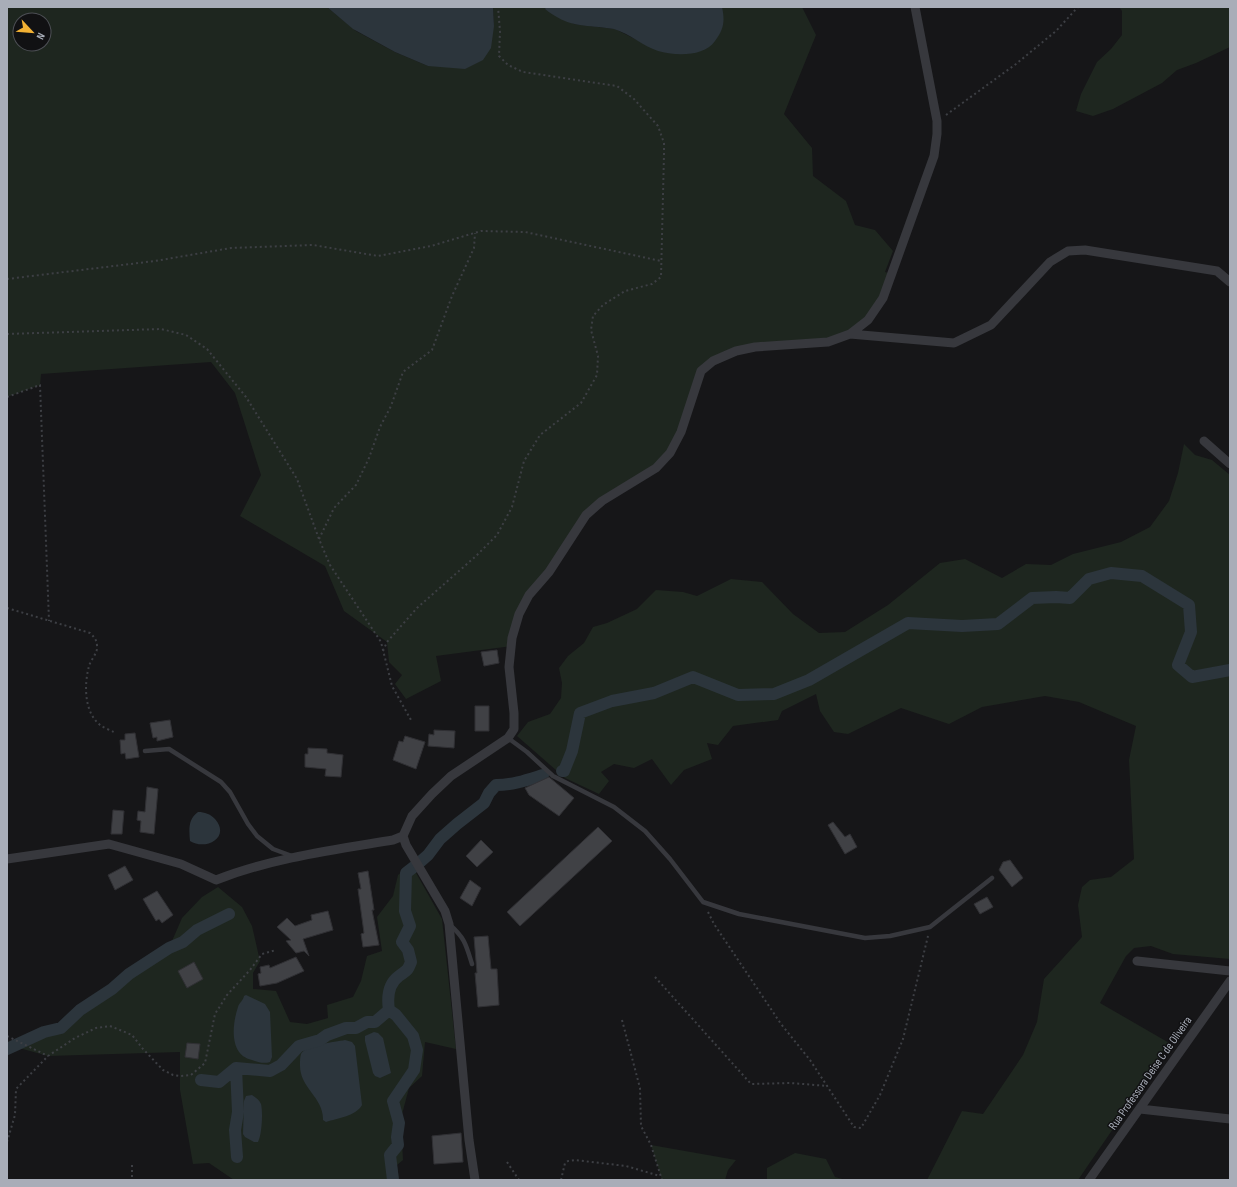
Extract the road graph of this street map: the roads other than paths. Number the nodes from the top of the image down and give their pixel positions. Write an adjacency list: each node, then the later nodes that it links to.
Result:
1 (915, 7): 3 (street)
2 (1230, 282): 3 (street)
3 (850, 334): 6 (street)
4 (1204, 441): 5 (street)
5 (1230, 464)
6 (508, 738): 8 (street); 11 (lane)
7 (145, 751): 9 (lane)
8 (403, 836): 9 (street); 12 (street)
9 (294, 857): 10 (street)
10 (7, 859)
11 (992, 878)
12 (449, 924): 14 (lane); 19 (street)
13 (1137, 961): 15 (street)
14 (472, 964)
15 (1230, 971)
16 (1230, 981): 17 (street, Rua Professora Deise C de Oliveira)
17 (1140, 1109): 18 (street); 20 (street, Rua Professora Deise C de Oliveira)
18 (1230, 1118)
19 (475, 1180)
20 (1089, 1180)

